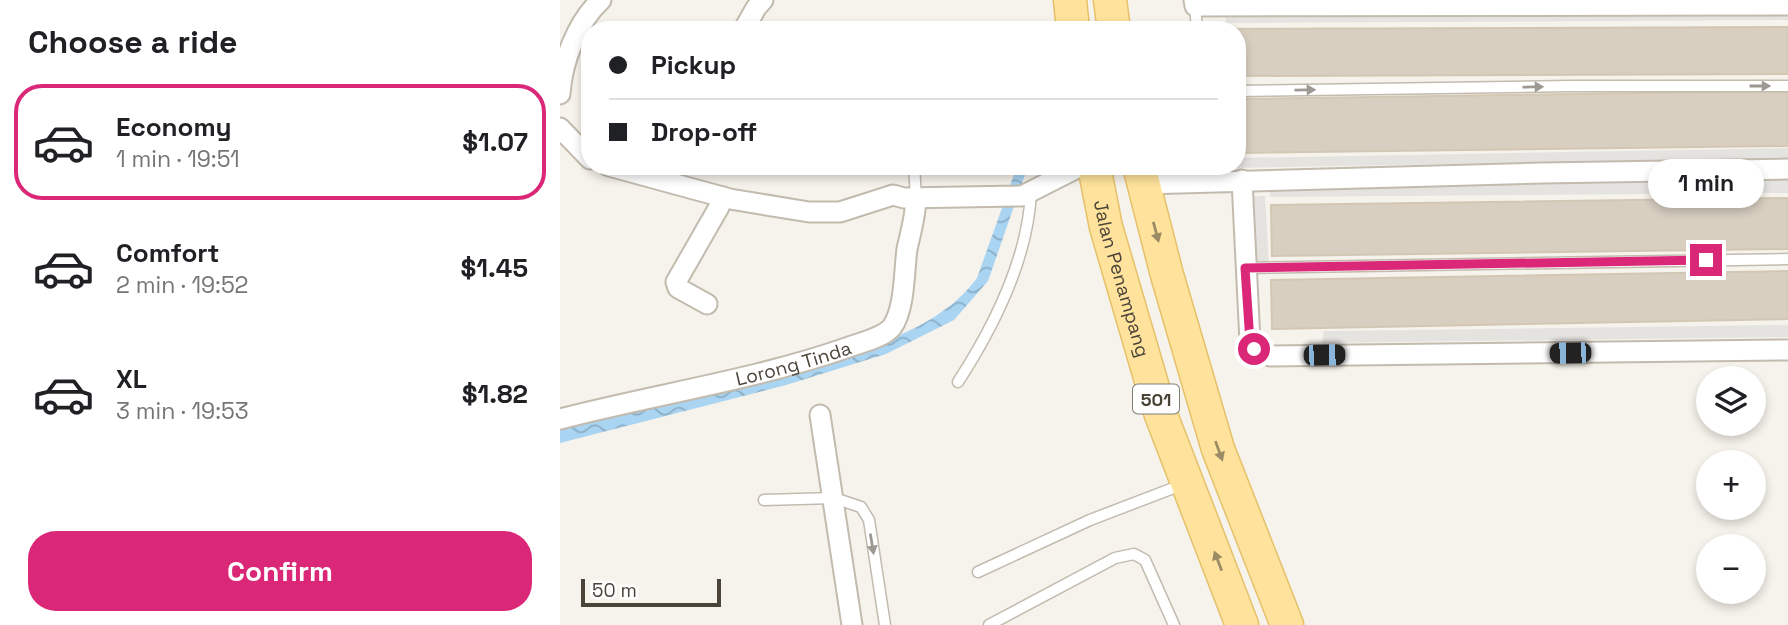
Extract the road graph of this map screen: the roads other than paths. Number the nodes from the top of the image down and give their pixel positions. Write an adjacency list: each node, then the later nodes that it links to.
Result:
1 (601, 0): 8 (street)
2 (763, 0): 9 (street)
3 (1070, 0): 10 (main road)
4 (1110, 0): 11 (main road)
5 (1194, 3): 6 (street); 12 (lane)
6 (1667, 3): 7 (street)
7 (1788, 5)
8 (584, 21)
9 (749, 21)
10 (1072, 21)
11 (1113, 21)
12 (1196, 21)
13 (581, 26): 16 (street)
14 (1788, 86): 15 (lane, one-way to 14)
15 (1246, 91)
16 (560, 94)
17 (560, 128): 18 (street)
18 (581, 151)
19 (1788, 169): 25 (street)
20 (642, 175): 27 (street)
21 (915, 175): 28 (lane)
22 (1063, 175): 26 (street)
23 (1096, 175): 36 (main road, Jalan Penampang / 501)
24 (1141, 175): 25 (street); 45 (main road, 501, one-way to 45)
25 (1242, 180): 30 (street)
26 (1026, 194): 28 (street); 33 (lane)
27 (723, 197): 28 (street); 31 (street)
28 (916, 197): 35 (street, Lorong Tinda)
29 (1788, 259): 30 (lane)
30 (1245, 268): 32 (street)
31 (707, 304)
32 (1788, 350)
33 (958, 382)
34 (820, 415): 37 (street)
35 (560, 419)
36 (1187, 483): 39 (lane); 44 (main road, Jalan Penampang / 501, one-way to 36)
37 (834, 498): 38 (lane); 40 (street); 41 (lane, one-way to 41)
38 (764, 500)
39 (978, 572)
40 (852, 625)
41 (885, 625)
42 (989, 625): 43 (lane)
43 (1174, 625)
44 (1242, 625)
45 (1287, 625)

